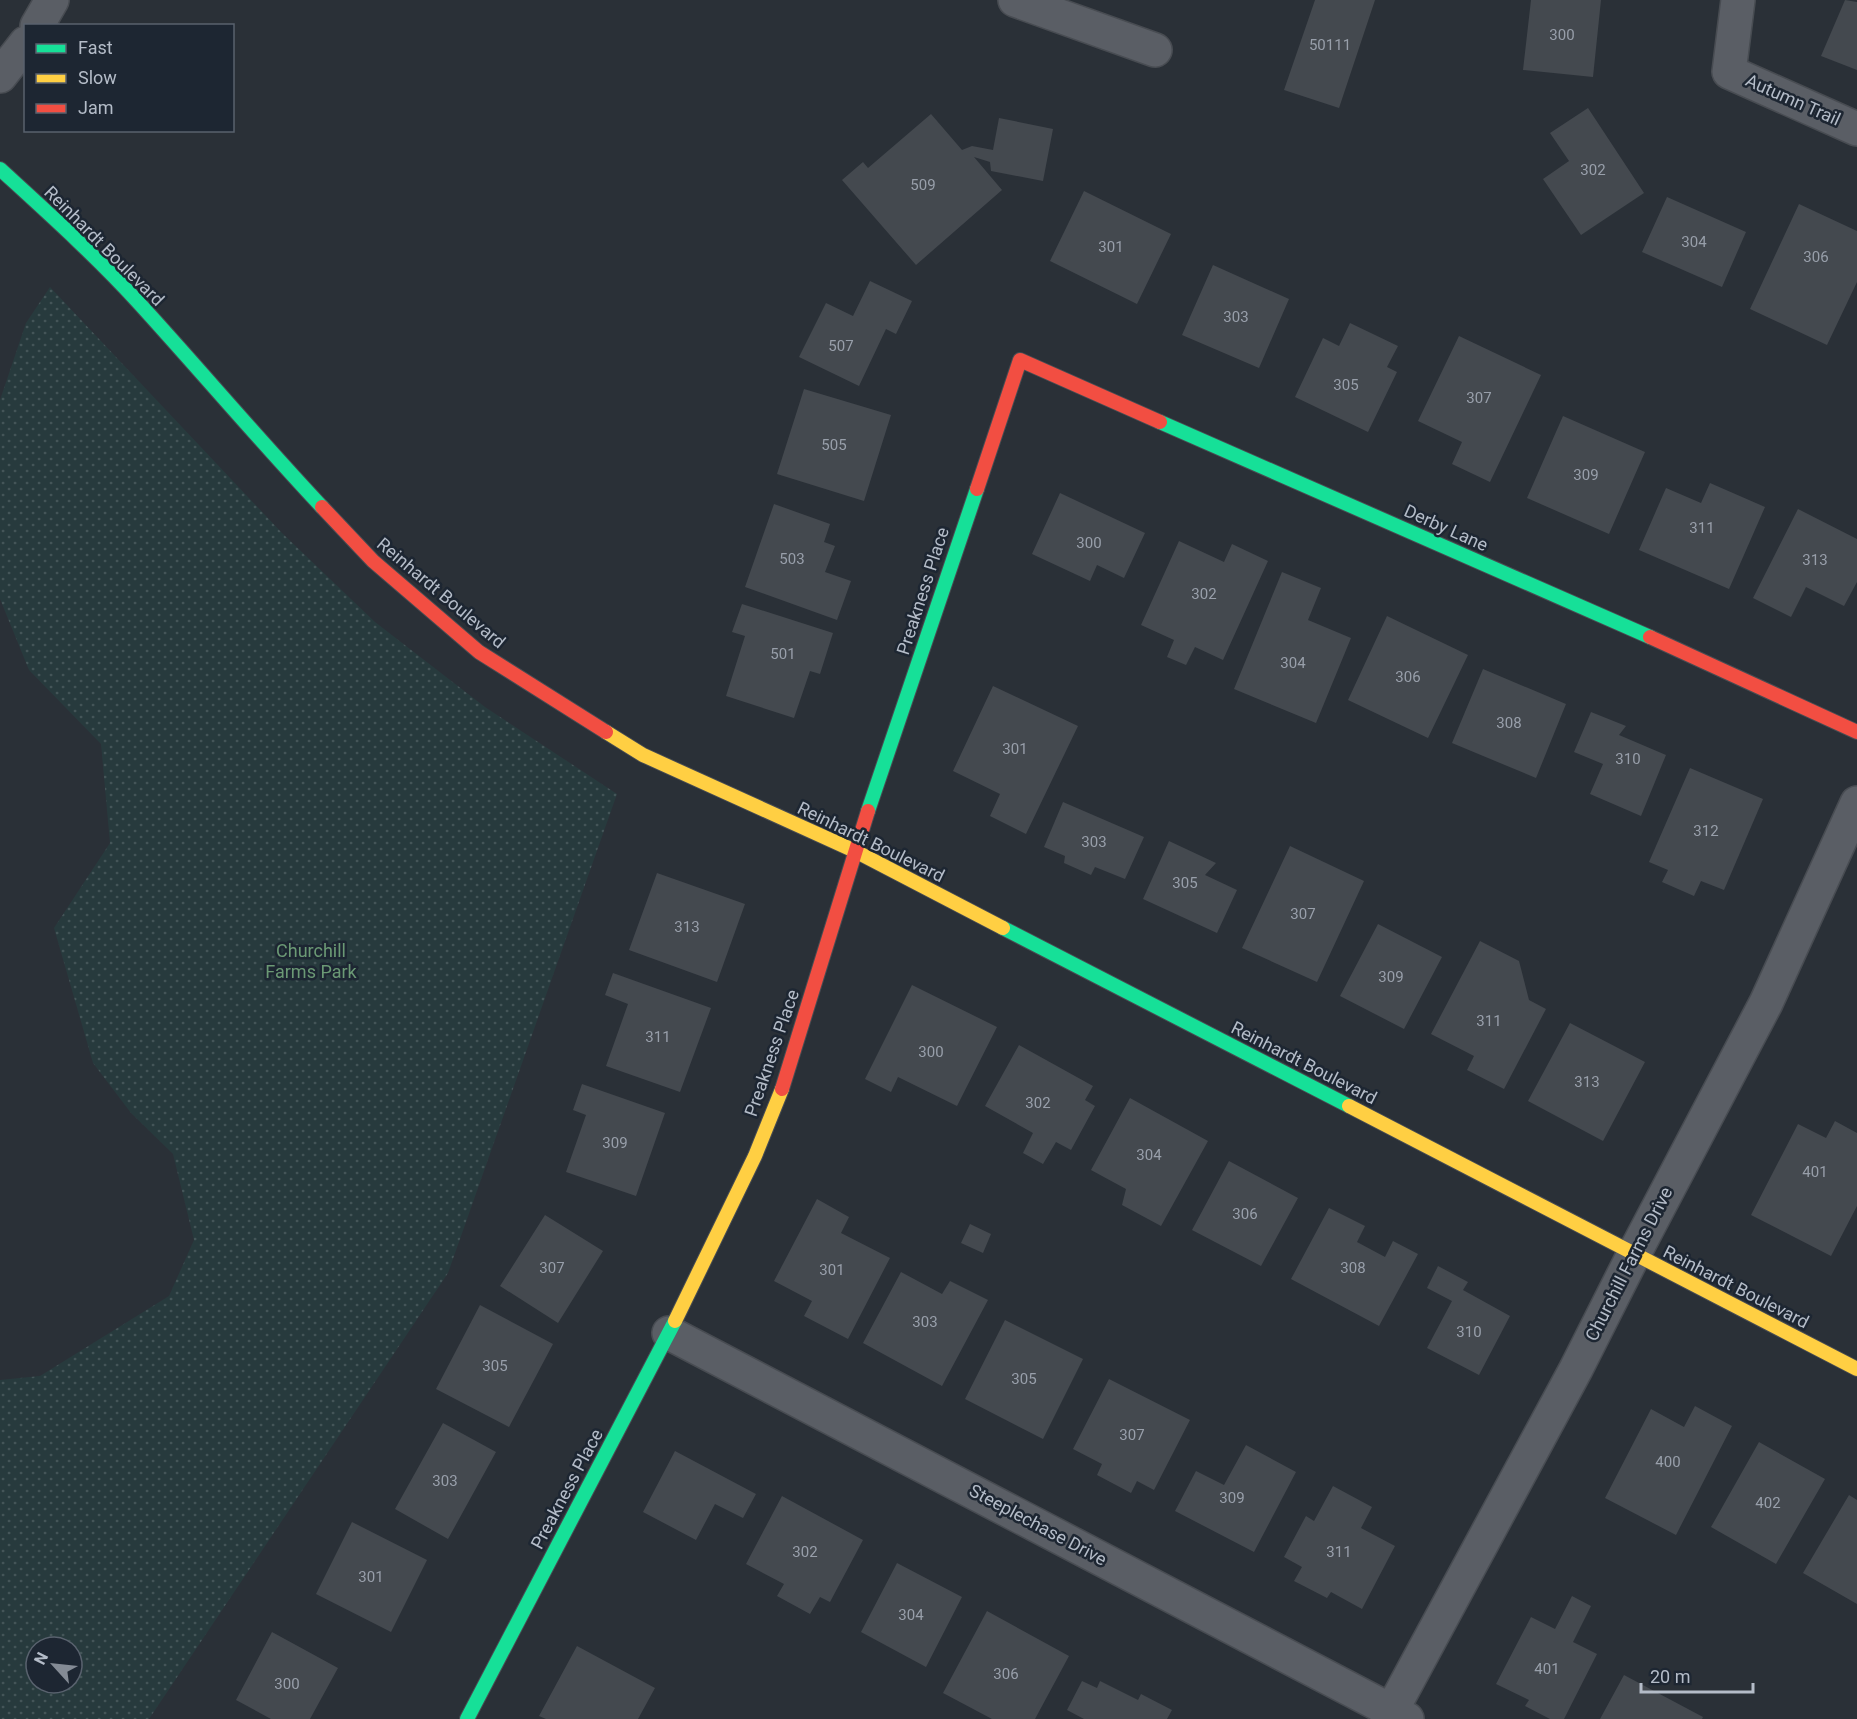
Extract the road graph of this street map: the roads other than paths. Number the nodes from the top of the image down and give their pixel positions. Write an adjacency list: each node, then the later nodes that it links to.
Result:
1 (52, 0): 4 (street)
2 (1015, 0): 6 (street)
3 (1738, 0): 8 (street, Autumn Trail)
4 (38, 24)
5 (24, 46): 7 (street)
6 (1155, 50)
7 (0, 76)
8 (1857, 129)
9 (0, 169): 13 (street, Reinhardt Boulevard)
10 (1020, 360): 11 (street, Derby Lane); 13 (street, Preakness Place)
11 (1857, 732)
12 (1857, 802): 14 (street, Churchill Farms Drive)
13 (855, 851): 14 (street, Reinhardt Boulevard); 15 (street, Preakness Place)
14 (1634, 1254): 16 (street, Reinhardt Boulevard); 17 (street, Churchill Farms Drive)
15 (669, 1333): 17 (street, Steeplechase Drive); 18 (street, Preakness Place)
16 (1857, 1370)
17 (1395, 1716)
18 (467, 1719)

